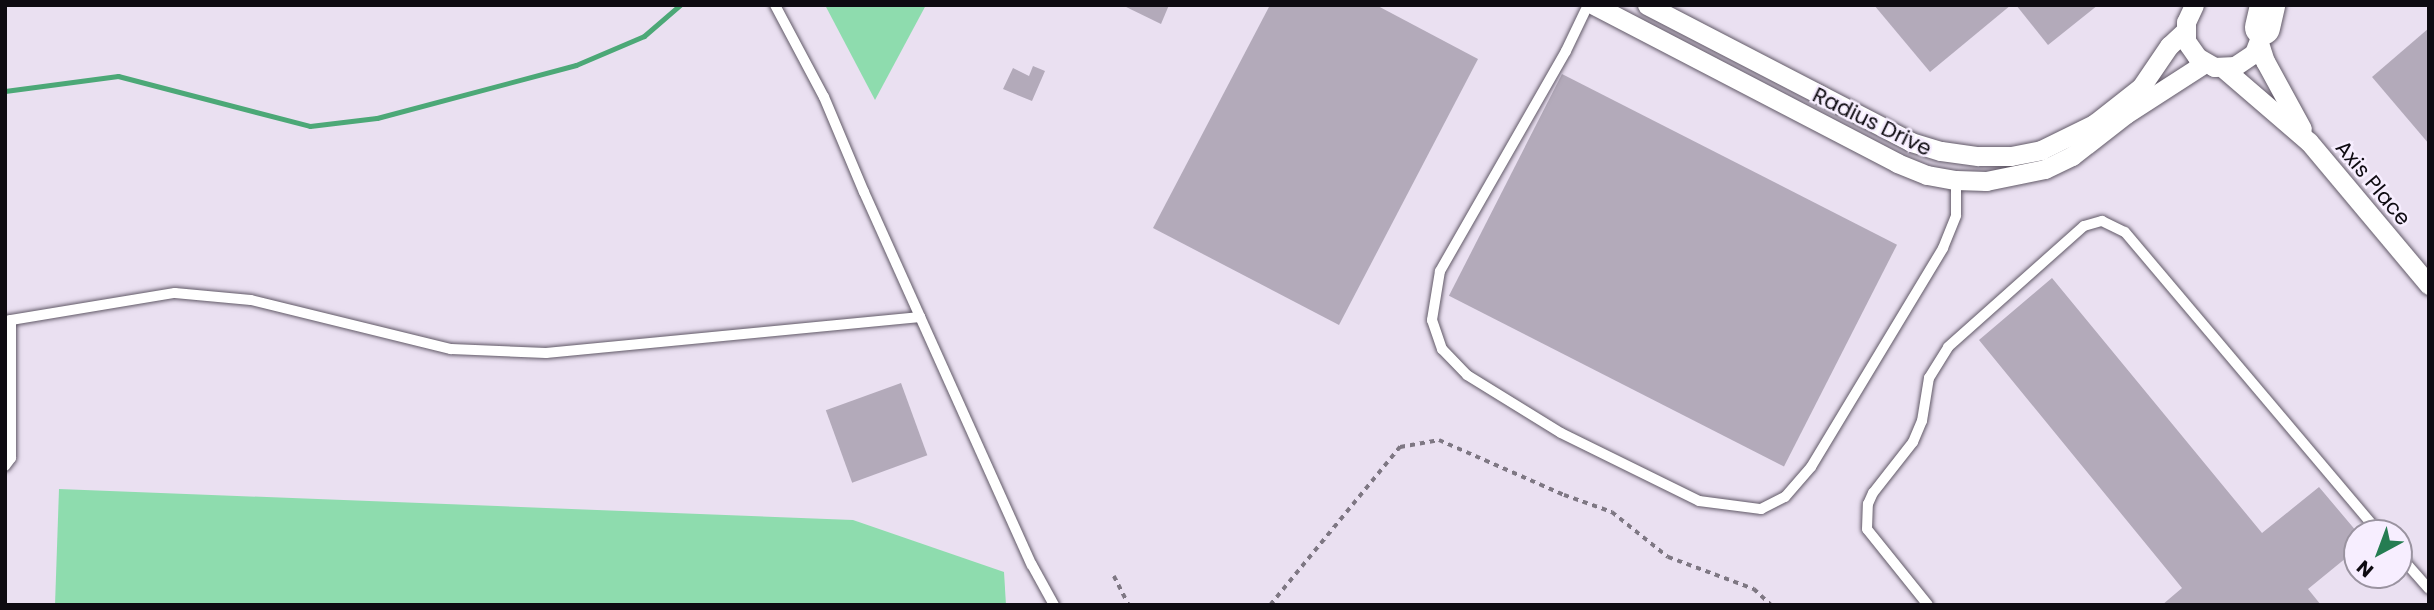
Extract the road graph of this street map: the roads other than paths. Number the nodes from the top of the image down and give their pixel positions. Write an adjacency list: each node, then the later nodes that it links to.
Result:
1 (775, 5): 16 (lane)
2 (1588, 5): 14 (lane)
3 (1594, 5): 9 (street, Radius Drive)
4 (1612, 5): 9 (street)
5 (1647, 5): 11 (street, Radius Drive)
6 (2194, 5): 8 (street)
7 (2260, 20): 10 (street, Radius Drive); 12 (street, Axis Place)
8 (2185, 31): 10 (street, Axis Place); 13 (street, Radius Drive)
9 (1694, 58): 14 (street, Radius Drive)
10 (2214, 66): 12 (street, Axis Place); 14 (street, Radius Drive)
11 (1814, 92): 13 (street, Radius Drive); 14 (street)
12 (2309, 142): 15 (street, Axis Place)
13 (1999, 156): 14 (street)
14 (1956, 180)
15 (2429, 285)
16 (920, 317): 17 (lane); 22 (lane)
17 (8, 321): 18 (lane)
18 (5, 466)
19 (2367, 519): 23 (lane)
20 (2413, 571): 21 (lane)
21 (2429, 589)
22 (1054, 605)
23 (1928, 605)

